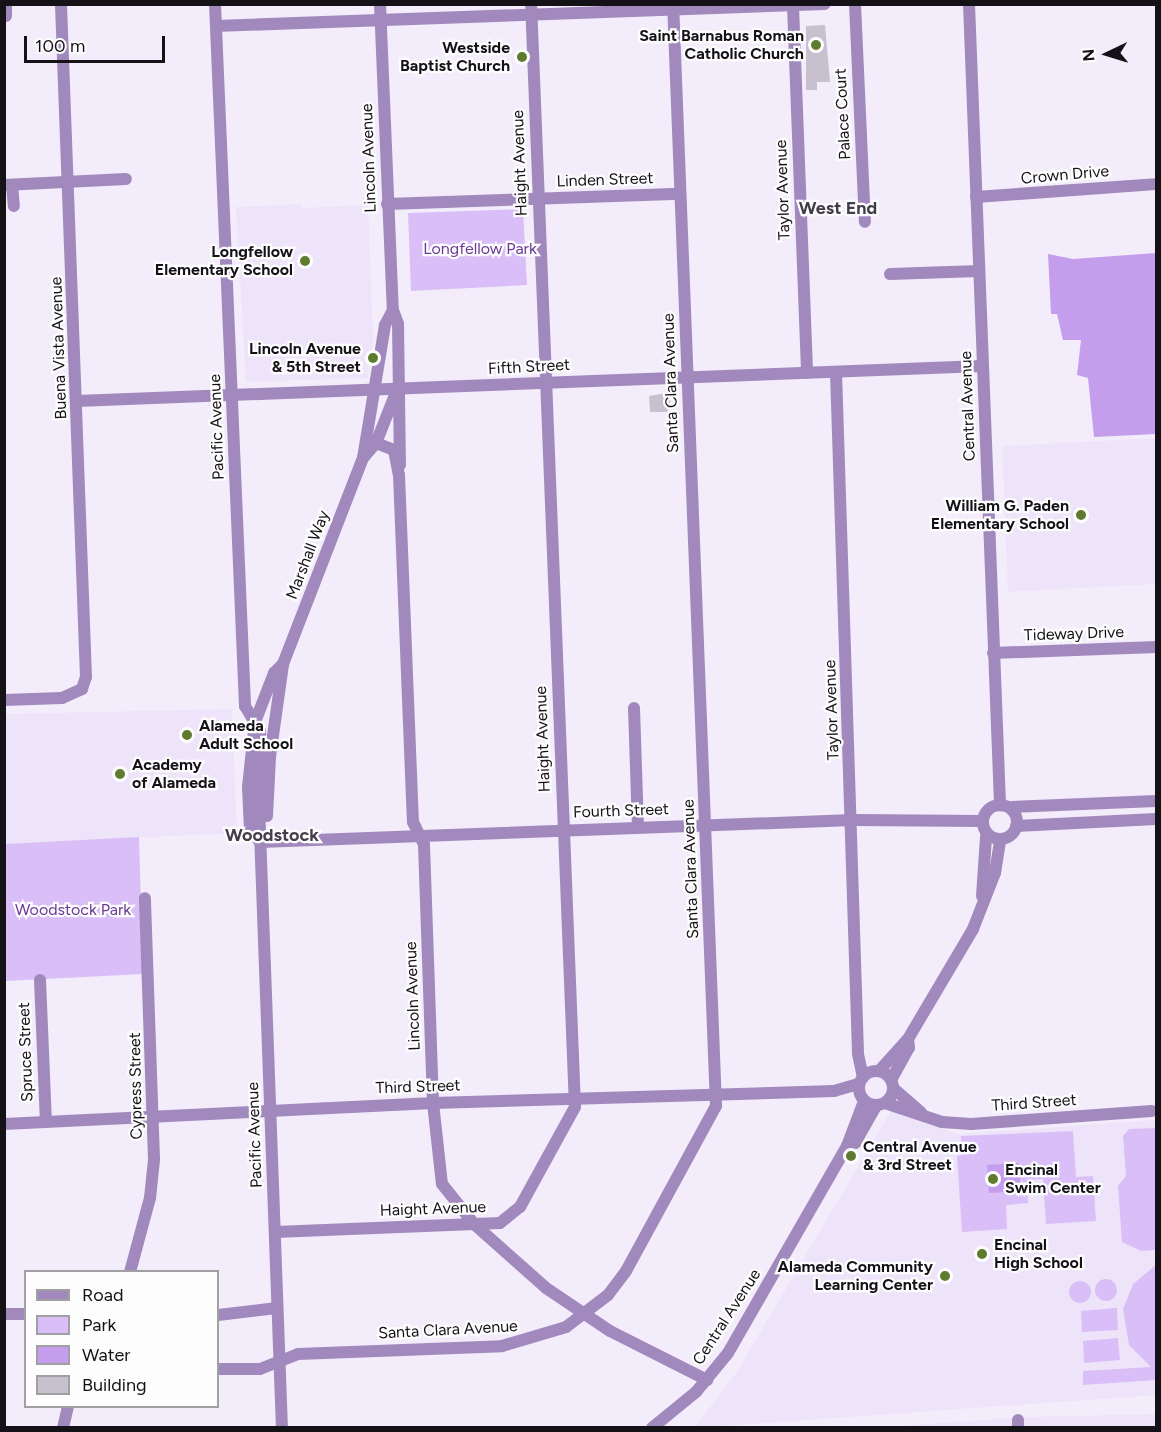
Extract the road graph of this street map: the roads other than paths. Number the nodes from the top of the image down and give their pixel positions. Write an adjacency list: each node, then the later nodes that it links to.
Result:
1 (61, 4): 15 (street, Buena Vista Avenue)
2 (215, 4): 13 (street, Pacific Avenue)
3 (380, 4): 12 (street, Lincoln Avenue)
4 (531, 4): 11 (street, Haight Avenue)
5 (825, 4): 8 (street)
6 (855, 4): 23 (street, Palace Court)
7 (969, 4): 19 (street, Central Avenue)
8 (820, 5): 9 (street)
9 (793, 6): 10 (street); 30 (street, Taylor Avenue)
10 (673, 9): 11 (street); 18 (street, Santa Clara Avenue)
11 (531, 18): 12 (street); 20 (street, Haight Avenue)
12 (380, 21): 13 (street); 21 (street, Lincoln Avenue)
13 (216, 26): 35 (street, Pacific Avenue)
14 (126, 179): 15 (street)
15 (68, 181): 17 (street); 36 (street, Buena Vista Avenue)
16 (1156, 184): 19 (street, Crown Drive)
17 (8, 185): 22 (street)
18 (680, 194): 20 (street, Linden Street); 31 (street, Santa Clara Avenue)
19 (976, 197): 24 (street, Central Avenue)
20 (538, 199): 21 (street, Linden Street); 32 (street, Haight Avenue)
21 (387, 204): 26 (street, Lincoln Avenue)
22 (14, 206)
23 (865, 222)
24 (979, 271): 25 (street); 28 (street, Central Avenue)
25 (890, 274)
26 (393, 310): 27 (street, Lincoln Avenue); 33 (street, Lincoln Avenue)
27 (385, 339): 33 (street); 34 (street, Lincoln Avenue)
28 (982, 366): 29 (street, Fifth Street); 41 (street, Central Avenue)
29 (836, 372): 30 (street, Fifth Street); 50 (street, Taylor Avenue)
30 (807, 373): 31 (street, Fifth Street)
31 (687, 377): 32 (street, Fifth Street); 52 (street, Santa Clara Avenue)
32 (545, 382): 33 (street, Fifth Street); 55 (street, Haight Avenue)
33 (397, 390): 34 (street, Fifth Street); 37 (street, Marshall Way); 39 (street, Lincoln Avenue)
34 (377, 391): 35 (street, Fifth Street); 38 (street, Marshall Way)
35 (232, 395): 36 (street, Fifth Street); 45 (street, Pacific Avenue)
36 (78, 401): 43 (street, Buena Vista Avenue)
37 (375, 443): 38 (street, Marshall Way); 39 (street, Lincoln Avenue)
38 (363, 458): 42 (street, Marshall Way)
39 (399, 475): 56 (street, Lincoln Avenue)
40 (1156, 647): 41 (street, Tideway Drive)
41 (993, 654): 48 (street, Central Avenue)
42 (283, 664): 45 (street, Marshall Way); 46 (street, Marshall Way)
43 (4, 700)
44 (634, 708): 54 (street)
45 (255, 722): 59 (street, Pacific Avenue)
46 (273, 729): 59 (street, Pacific Avenue)
47 (1156, 801): 48 (street)
48 (1006, 806): 51 (street); 53 (street, Central Avenue)
49 (1156, 819): 53 (street)
50 (853, 820): 51 (street, Fourth Street); 52 (street, Fourth Street); 64 (street, Taylor Avenue)
51 (983, 821): 57 (street, Central Avenue)
52 (706, 824): 54 (street, Fourth Street); 66 (street, Santa Clara Avenue)
53 (1016, 826): 58 (street)
54 (638, 827): 55 (street, Fourth Street)
55 (563, 830): 56 (street, Fourth Street); 67 (street, Haight Avenue)
56 (418, 834): 59 (street, Fourth Street); 68 (street, Lincoln Avenue)
57 (986, 837): 58 (street); 61 (street, Central Avenue)
58 (1000, 840): 61 (street, Central Avenue)
59 (260, 842): 71 (street, Pacific Avenue)
60 (145, 898): 73 (street, Cypress Street)
61 (980, 908): 63 (street, Central Avenue)
62 (40, 980): 74 (street, Spruce Street)
63 (908, 1039): 64 (street, Central Avenue); 65 (street, Central Avenue)
64 (867, 1084): 65 (street, Third Street); 66 (street, Third Street); 69 (street, Third Street); 76 (street, Central Avenue)
65 (892, 1084): 69 (street, Central Avenue); 72 (street, Third Street)
66 (717, 1093): 67 (street, Third Street); 84 (street, Santa Clara Avenue)
67 (575, 1098): 68 (street, Third Street); 77 (street, Haight Avenue)
68 (433, 1103): 71 (street, Third Street); 77 (street, Lincoln Avenue)
69 (880, 1104): 72 (street, Third Street); 76 (street, Central Avenue)
70 (1152, 1111): 72 (street, Third Street)
71 (271, 1112): 73 (street, Third Street); 78 (street, Pacific Avenue)
72 (921, 1112)
73 (154, 1119): 74 (street, Third Street); 79 (street, Cypress Street)
74 (46, 1122): 75 (street, Third Street)
75 (4, 1124)
76 (847, 1146): 87 (street, Central Avenue)
77 (474, 1224): 78 (street, Haight Avenue); 84 (street, Lincoln Avenue)
78 (275, 1232): 80 (street, Pacific Avenue)
79 (131, 1270)
80 (276, 1308): 83 (street); 85 (street, Pacific Avenue)
81 (4, 1314): 82 (street)
82 (24, 1314)
83 (219, 1315)
84 (585, 1315): 85 (street, Santa Clara Avenue); 87 (street, Lincoln Avenue)
85 (279, 1362): 86 (street, Santa Clara Avenue); 90 (street, Pacific Avenue)
86 (219, 1369)
87 (707, 1380): 91 (street, Central Avenue)
88 (68, 1408): 89 (street)
89 (63, 1428)
90 (282, 1428)
91 (652, 1428)

